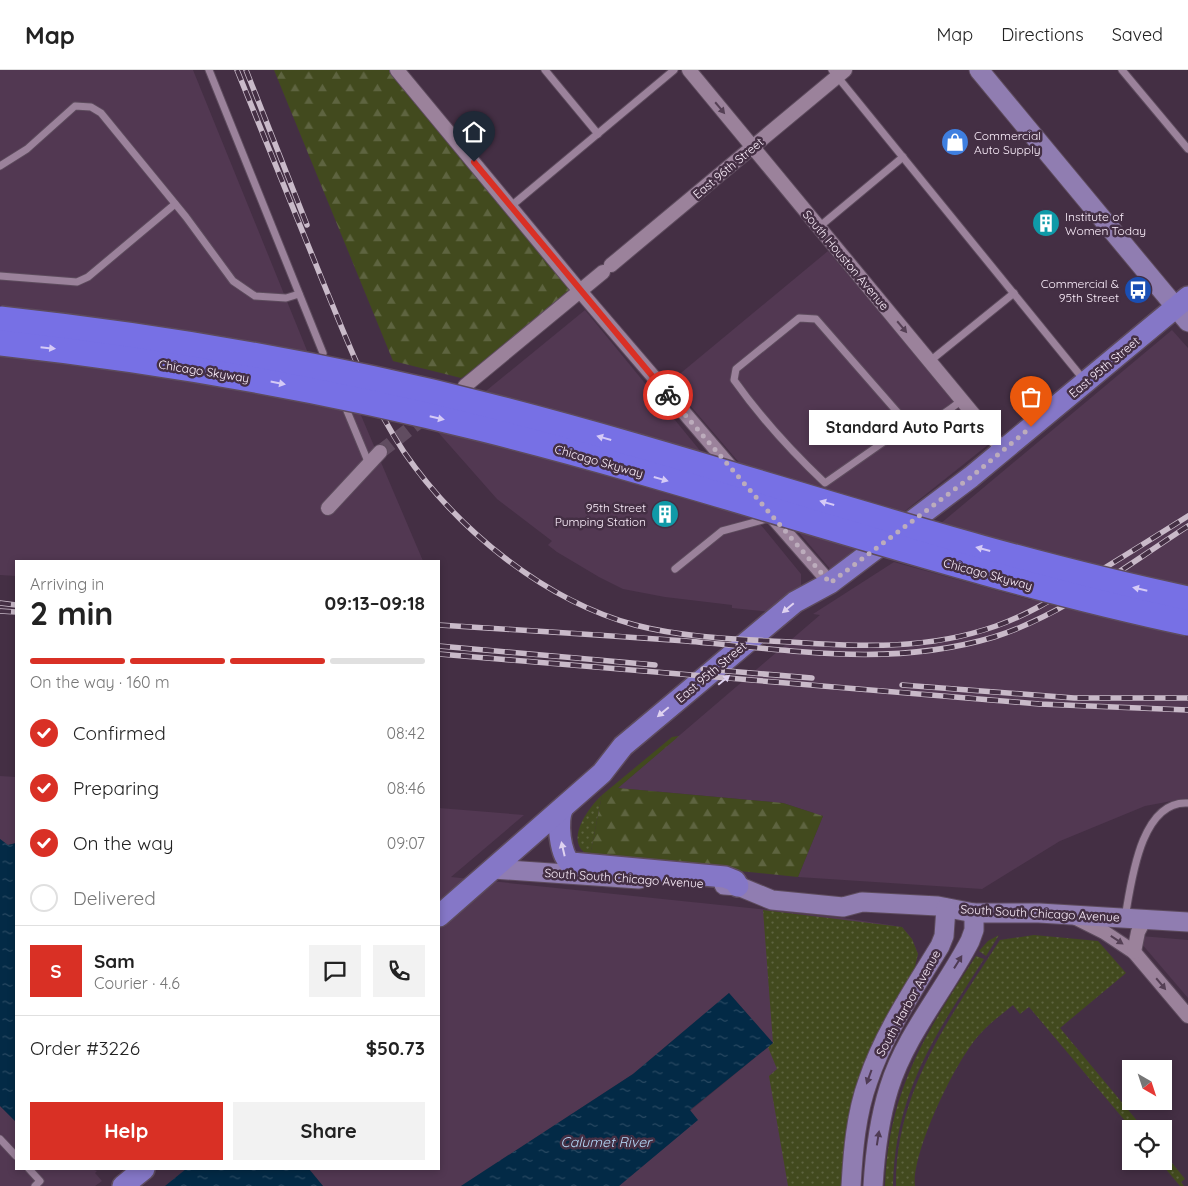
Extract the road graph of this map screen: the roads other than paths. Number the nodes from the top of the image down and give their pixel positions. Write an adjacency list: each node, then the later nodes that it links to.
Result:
1 (209, 70): 20 (lane)
2 (545, 70): 9 (lane)
3 (674, 70): 9 (lane)
4 (689, 70): 10 (street, South Houston Avenue, one-way to 10)
5 (979, 70): 21 (main road)
6 (1122, 70): 11 (lane)
7 (400, 71): 15 (street)
8 (838, 72): 10 (street, East 96th Street); 12 (lane)
9 (598, 134): 15 (lane)
10 (753, 147): 16 (street, South Houston Avenue); 18 (street, East 96th Street)
11 (1188, 149)
12 (903, 157): 16 (lane); 19 (lane)
13 (0, 166): 14 (lane)
14 (175, 204): 17 (lane); 20 (lane)
15 (510, 207): 18 (street)
16 (819, 227): 25 (street, South Houston Avenue, one-way to 25)
17 (0, 276)
18 (580, 291): 27 (street, East 96th Street); 35 (street)
19 (1014, 293): 25 (lane); 26 (lane)
20 (299, 294): 24 (lane)
21 (1184, 309): 26 (main road, East 95th Street)
22 (0, 319): 38 (highway, Chicago Skyway, one-way to 22, bridge)
23 (0, 342): 39 (highway, Chicago Skyway, one-way to 39, bridge)
24 (323, 353)
25 (930, 361): 28 (street, South Houston Avenue)
26 (1086, 382): 31 (main road, East 95th Street)
27 (465, 386)
28 (962, 400): 30 (lane); 31 (street, South Houston Avenue)
29 (347, 411): 33 (lane)
30 (906, 422): 30 (lane)
31 (1003, 450): 37 (main road, East 95th Street)
32 (380, 452): 33 (street)
33 (369, 464): 34 (street)
34 (328, 508)
35 (773, 517): 36 (lane); 37 (street)
36 (676, 569)
37 (830, 583): 41 (main road, East 95th Street)
38 (1188, 599)
39 (1188, 623)
40 (1188, 803): 48 (lane)
41 (562, 808): 42 (main road, East 95th Street); 43 (main road, one-way to 41)
42 (494, 869): 43 (main road, South South Chicago Avenue); 47 (main road, East 95th Street)
43 (746, 889): 44 (main road, South South Chicago Avenue)
44 (946, 908): 45 (main road, South South Chicago Avenue); 59 (main road, South Harbor Avenue, one-way to 59)
45 (974, 913): 46 (main road, South South Chicago Avenue); 60 (main road, South Harbor Avenue, one-way to 45)
46 (1068, 914): 48 (main road, South South Chicago Avenue); 51 (street, one-way to 51)
47 (440, 915)
48 (1125, 918): 49 (main road, South South Chicago Avenue)
49 (1145, 919): 50 (main road, South South Chicago Avenue); 51 (street)
50 (1188, 922)
51 (1134, 952): 52 (street, one-way to 52)
52 (1188, 1016)
53 (0, 1139): 54 (lane)
54 (15, 1155)
55 (29, 1170): 57 (lane)
56 (143, 1170): 58 (main road)
57 (35, 1186)
58 (123, 1186)
59 (851, 1186)
60 (873, 1186)

